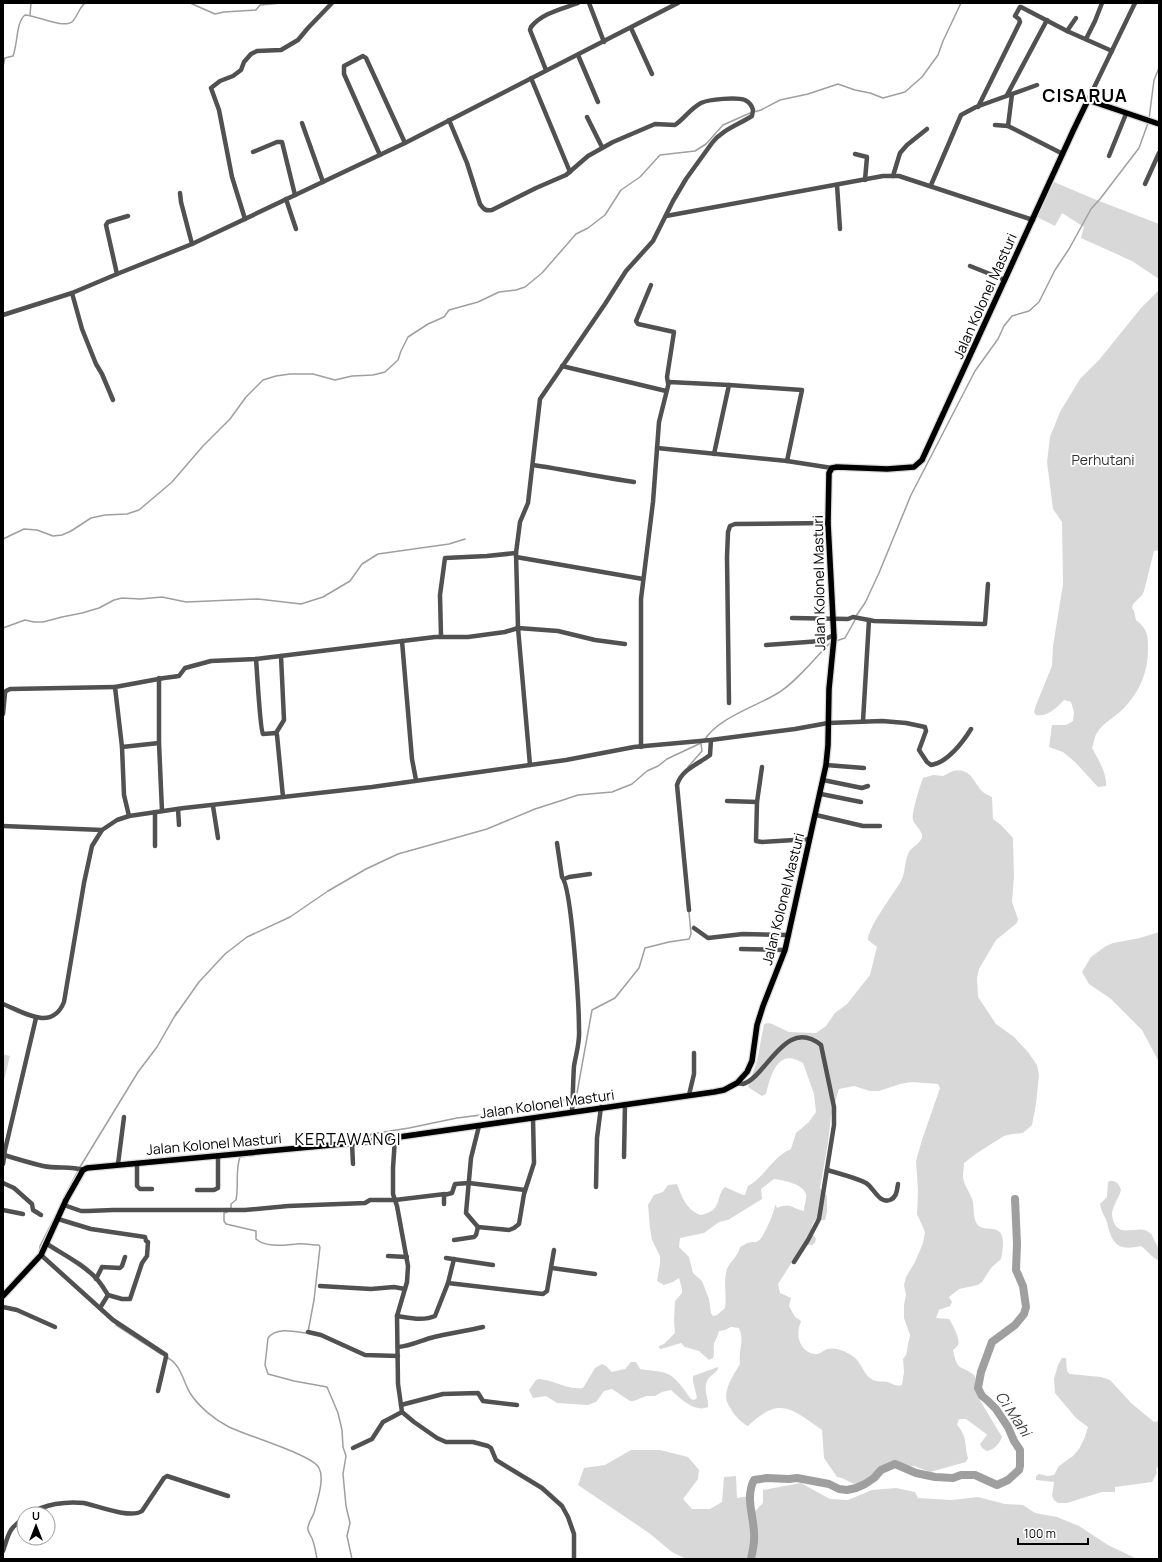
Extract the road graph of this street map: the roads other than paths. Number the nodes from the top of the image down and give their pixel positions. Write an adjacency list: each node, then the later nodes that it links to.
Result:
1 (332, 3): 51 (street)
2 (578, 3): 15 (street)
3 (588, 3): 12 (street)
4 (678, 3): 9 (street)
5 (1102, 3): 11 (street)
6 (1135, 3): 13 (street)
7 (1076, 18): 10 (street)
8 (1047, 20): 10 (street); 19 (street); 22 (street)
9 (631, 28): 12 (street); 16 (street)
10 (1067, 31): 11 (street)
11 (1086, 39): 13 (street)
12 (604, 42): 14 (street)
13 (1112, 51): 20 (street)
14 (578, 55): 15 (street); 21 (street)
15 (546, 70): 17 (street)
16 (652, 74)
17 (531, 78): 25 (street); 39 (street)
18 (1037, 85): 19 (street)
19 (1010, 94): 22 (street); 29 (street)
20 (1088, 100): 23 (main road); 36 (main road, Jalan Kolonel Masturi)
21 (598, 102)
22 (978, 107): 45 (street)
23 (1126, 114): 27 (main road); 38 (street)
24 (587, 117): 32 (street)
25 (449, 120): 31 (street); 39 (street)
26 (302, 123): 42 (street)
27 (1157, 123)
28 (995, 125): 29 (street)
29 (1008, 126): 36 (street)
30 (928, 129): 40 (street)
31 (405, 143): 37 (street); 37 (street)
32 (602, 147): 39 (street); 50 (street)
33 (253, 152): 47 (street)
34 (1159, 153): 43 (street)
35 (855, 154): 41 (street)
36 (1063, 154): 52 (main road, Jalan Kolonel Masturi)
37 (380, 155): 42 (street)
38 (1109, 156)
39 (570, 172)
40 (893, 176): 41 (street); 45 (street)
41 (865, 180): 44 (street)
42 (323, 182): 47 (street)
43 (1145, 184)
44 (837, 185): 50 (street); 54 (street)
45 (931, 185): 52 (street)
46 (180, 193): 55 (street)
47 (295, 195): 48 (street)
48 (286, 199): 51 (street); 53 (street)
49 (128, 216): 57 (street)
50 (666, 216): 62 (street)
51 (245, 219): 55 (street)
52 (1033, 220): 58 (main road, Jalan Kolonel Masturi)
53 (296, 229)
54 (840, 229)
55 (192, 244): 57 (street)
56 (970, 266): 58 (street)
57 (117, 274): 60 (street)
58 (1005, 280): 71 (main road, Jalan Kolonel Masturi)
59 (651, 285): 63 (street)
60 (72, 293): 61 (street); 66 (street)
61 (3, 315)
62 (562, 366): 65 (street); 70 (street)
63 (668, 383): 64 (street); 65 (street)
64 (728, 385): 68 (street); 69 (street)
65 (666, 391): 67 (street)
66 (113, 400)
67 (657, 448): 68 (street); 75 (street)
68 (714, 454): 69 (street)
69 (787, 461): 71 (street)
70 (533, 465): 72 (street); 74 (street)
71 (832, 468): 73 (main road, Jalan Kolonel Masturi)
72 (634, 482)
73 (828, 523): 78 (main road, Jalan Kolonel Masturi); 90 (street)
74 (516, 555): 75 (street); 80 (street); 81 (street)
75 (643, 579): 99 (street)
76 (988, 584): 79 (street)
77 (792, 618): 78 (street)
78 (834, 618): 79 (street); 82 (main road, Jalan Kolonel Masturi)
79 (869, 620): 92 (street)
80 (518, 628): 81 (street); 84 (street); 100 (street)
81 (441, 636): 83 (street)
82 (834, 639): 85 (street); 93 (main road, Jalan Kolonel Masturi)
83 (402, 642): 86 (street); 104 (street)
84 (624, 644)
85 (766, 645)
86 (281, 656): 87 (street); 95 (street)
87 (256, 659): 88 (street); 95 (street)
88 (159, 678): 89 (street); 97 (street)
89 (115, 687): 91 (street); 98 (street)
90 (729, 704)
91 (3, 714)
92 (862, 721): 93 (street); 94 (street)
93 (828, 724): 96 (street); 101 (main road, Jalan Kolonel Masturi)
94 (971, 729)
95 (276, 733): 108 (street)
96 (712, 740): 99 (street); 128 (street)
97 (159, 743): 98 (street); 114 (street)
98 (122, 747): 117 (street)
99 (641, 747): 100 (street)
100 (530, 765): 104 (street)
101 (826, 765): 103 (street); 105 (main road, Jalan Kolonel Masturi)
102 (762, 766): 110 (street)
103 (864, 768)
104 (416, 780): 108 (street)
105 (824, 780): 106 (street); 107 (main road, Jalan Kolonel Masturi)
106 (868, 786)
107 (821, 794): 111 (street); 116 (main road, Jalan Kolonel Masturi)
108 (283, 797): 112 (street)
109 (727, 801): 110 (street)
110 (757, 802): 123 (street)
111 (861, 802)
112 (212, 806): 113 (street); 122 (street)
113 (178, 809): 114 (street); 118 (street)
114 (162, 811): 115 (street)
115 (155, 812): 117 (street); 125 (street)
116 (816, 815): 120 (street); 123 (main road, Jalan Kolonel Masturi)
117 (129, 816): 121 (street)
118 (179, 825)
119 (3, 826): 121 (street)
120 (880, 826)
121 (102, 830): 134 (street)
122 (218, 838)
123 (810, 839): 130 (main road, Jalan Kolonel Masturi)
124 (557, 843): 127 (street)
125 (155, 846)
126 (590, 874): 127 (street)
127 (564, 879): 140 (street)
128 (689, 910)
129 (694, 928): 130 (street)
130 (788, 935): 132 (main road, Jalan Kolonel Masturi)
131 (741, 949): 132 (street)
132 (785, 950): 136 (main road, Jalan Kolonel Masturi)
133 (3, 1004): 134 (street)
134 (36, 1018): 146 (street)
135 (694, 1053): 137 (street)
136 (737, 1083): 137 (main road, Jalan Kolonel Masturi); 154 (street)
137 (689, 1095): 138 (main road, Jalan Kolonel Masturi)
138 (625, 1104): 139 (main road, Jalan Kolonel Masturi); 148 (street)
139 (601, 1107): 140 (main road, Jalan Kolonel Masturi); 158 (street)
140 (572, 1111): 142 (main road, Jalan Kolonel Masturi)
141 (124, 1117): 151 (street)
142 (533, 1118): 143 (main road, Jalan Kolonel Masturi); 161 (street)
143 (479, 1126): 144 (main road, Jalan Kolonel Masturi); 156 (street)
144 (395, 1138): 145 (main road, Jalan Kolonel Masturi); 163 (street)
145 (352, 1143): 147 (main road, Jalan Kolonel Masturi); 152 (street)
146 (4, 1155): 150 (street); 153 (street)
147 (218, 1156): 149 (main road, Jalan Kolonel Masturi); 160 (street)
148 (624, 1157)
149 (137, 1163): 151 (main road, Jalan Kolonel Masturi); 159 (street)
150 (3, 1164)
151 (118, 1164): 153 (main road, Jalan Kolonel Masturi)
152 (353, 1164)
153 (81, 1169): 165 (main road)
154 (827, 1170): 157 (street); 180 (street)
155 (3, 1183): 168 (street)
156 (469, 1183): 161 (street); 162 (street); 170 (street)
157 (898, 1184)
158 (596, 1187)
159 (152, 1189)
160 (197, 1190)
161 (525, 1190): 170 (street)
162 (445, 1194): 163 (street); 164 (street)
163 (395, 1200): 165 (street); 177 (street)
164 (444, 1204)
165 (64, 1205): 169 (main road)
166 (3, 1210): 167 (street)
167 (23, 1214)
168 (41, 1216)
169 (58, 1219): 172 (main road); 188 (street)
170 (478, 1227): 171 (street)
171 (454, 1240)
172 (47, 1244): 174 (main road); 184 (street)
173 (554, 1250): 182 (street)
174 (41, 1255): 189 (main road); 191 (street)
175 (388, 1256): 177 (street)
176 (125, 1257): 184 (street)
177 (407, 1257): 187 (street)
178 (446, 1258): 179 (street)
179 (454, 1259): 181 (street); 185 (street)
180 (794, 1262)
181 (493, 1265)
182 (552, 1268): 183 (street); 185 (street)
183 (595, 1274)
184 (96, 1279): 188 (street)
185 (448, 1283): 192 (street)
186 (320, 1286): 187 (street)
187 (405, 1289): 192 (street)
188 (108, 1295): 191 (street)
189 (3, 1296)
190 (3, 1307): 193 (street)
191 (100, 1308): 198 (street)
192 (397, 1316): 196 (street)
193 (55, 1327)
194 (483, 1327): 196 (street)
195 (308, 1332): 197 (street)
196 (398, 1347): 197 (street)
197 (398, 1356): 200 (street)
198 (158, 1392)
199 (517, 1405): 200 (street)
200 (401, 1406): 201 (street)
201 (402, 1412): 202 (street); 207 (street)
202 (354, 1448)
203 (228, 1496): 204 (street)
204 (50, 1506)
205 (16, 1524): 206 (street)
206 (3, 1551)
207 (574, 1559)

